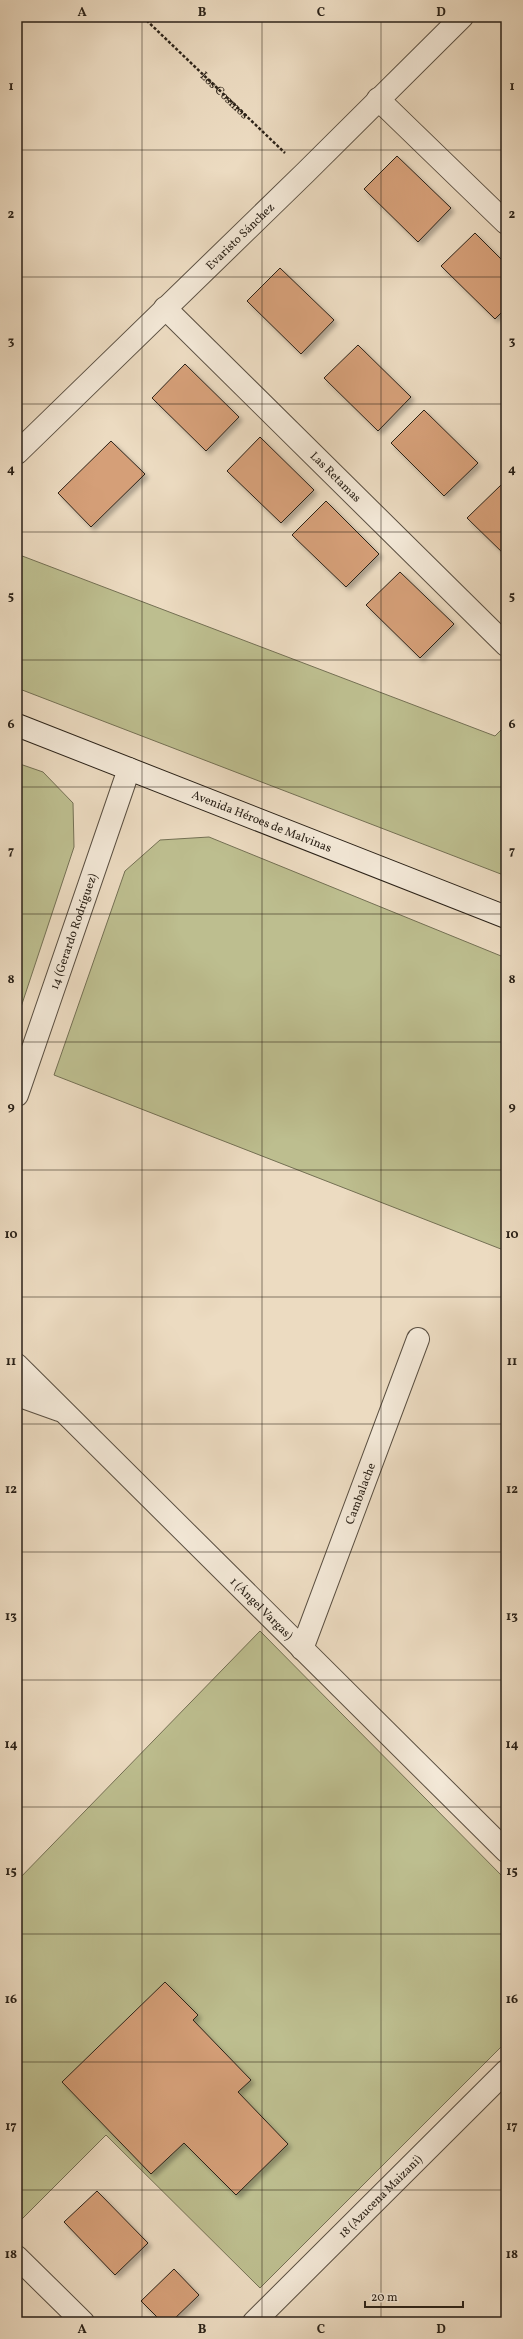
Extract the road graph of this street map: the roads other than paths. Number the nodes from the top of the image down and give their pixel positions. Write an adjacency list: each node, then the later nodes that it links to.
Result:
1 (462, 17): 2 (street, Evaristo Sánchez)
2 (378, 99): 3 (street); 4 (street, Evaristo Sánchez)
3 (506, 222)
4 (165, 308): 5 (street, Evaristo Sánchez); 6 (street, Las Retamas)
5 (17, 453)
6 (506, 645)
7 (17, 725): 8 (street, Avenida Héroes de Malvinas)
8 (129, 769): 9 (street, Avenida Héroes de Malvinas); 10 (street, 14 (Gerardo Rodríguez))
9 (506, 917)
10 (17, 1095)
11 (418, 1339): 15 (street, Cambalache)
12 (17, 1365): 14 (street, 1 (Ángel Vargas))
13 (17, 1395): 14 (street)
14 (65, 1412): 15 (street, 1 (Ángel Vargas))
15 (302, 1649): 16 (street, 1 (Ángel Vargas))
16 (506, 1852)
17 (506, 2071): 20 (street, 18 (Azucena Maizani))
18 (17, 2257): 19 (street)
19 (83, 2322)
20 (254, 2322)

